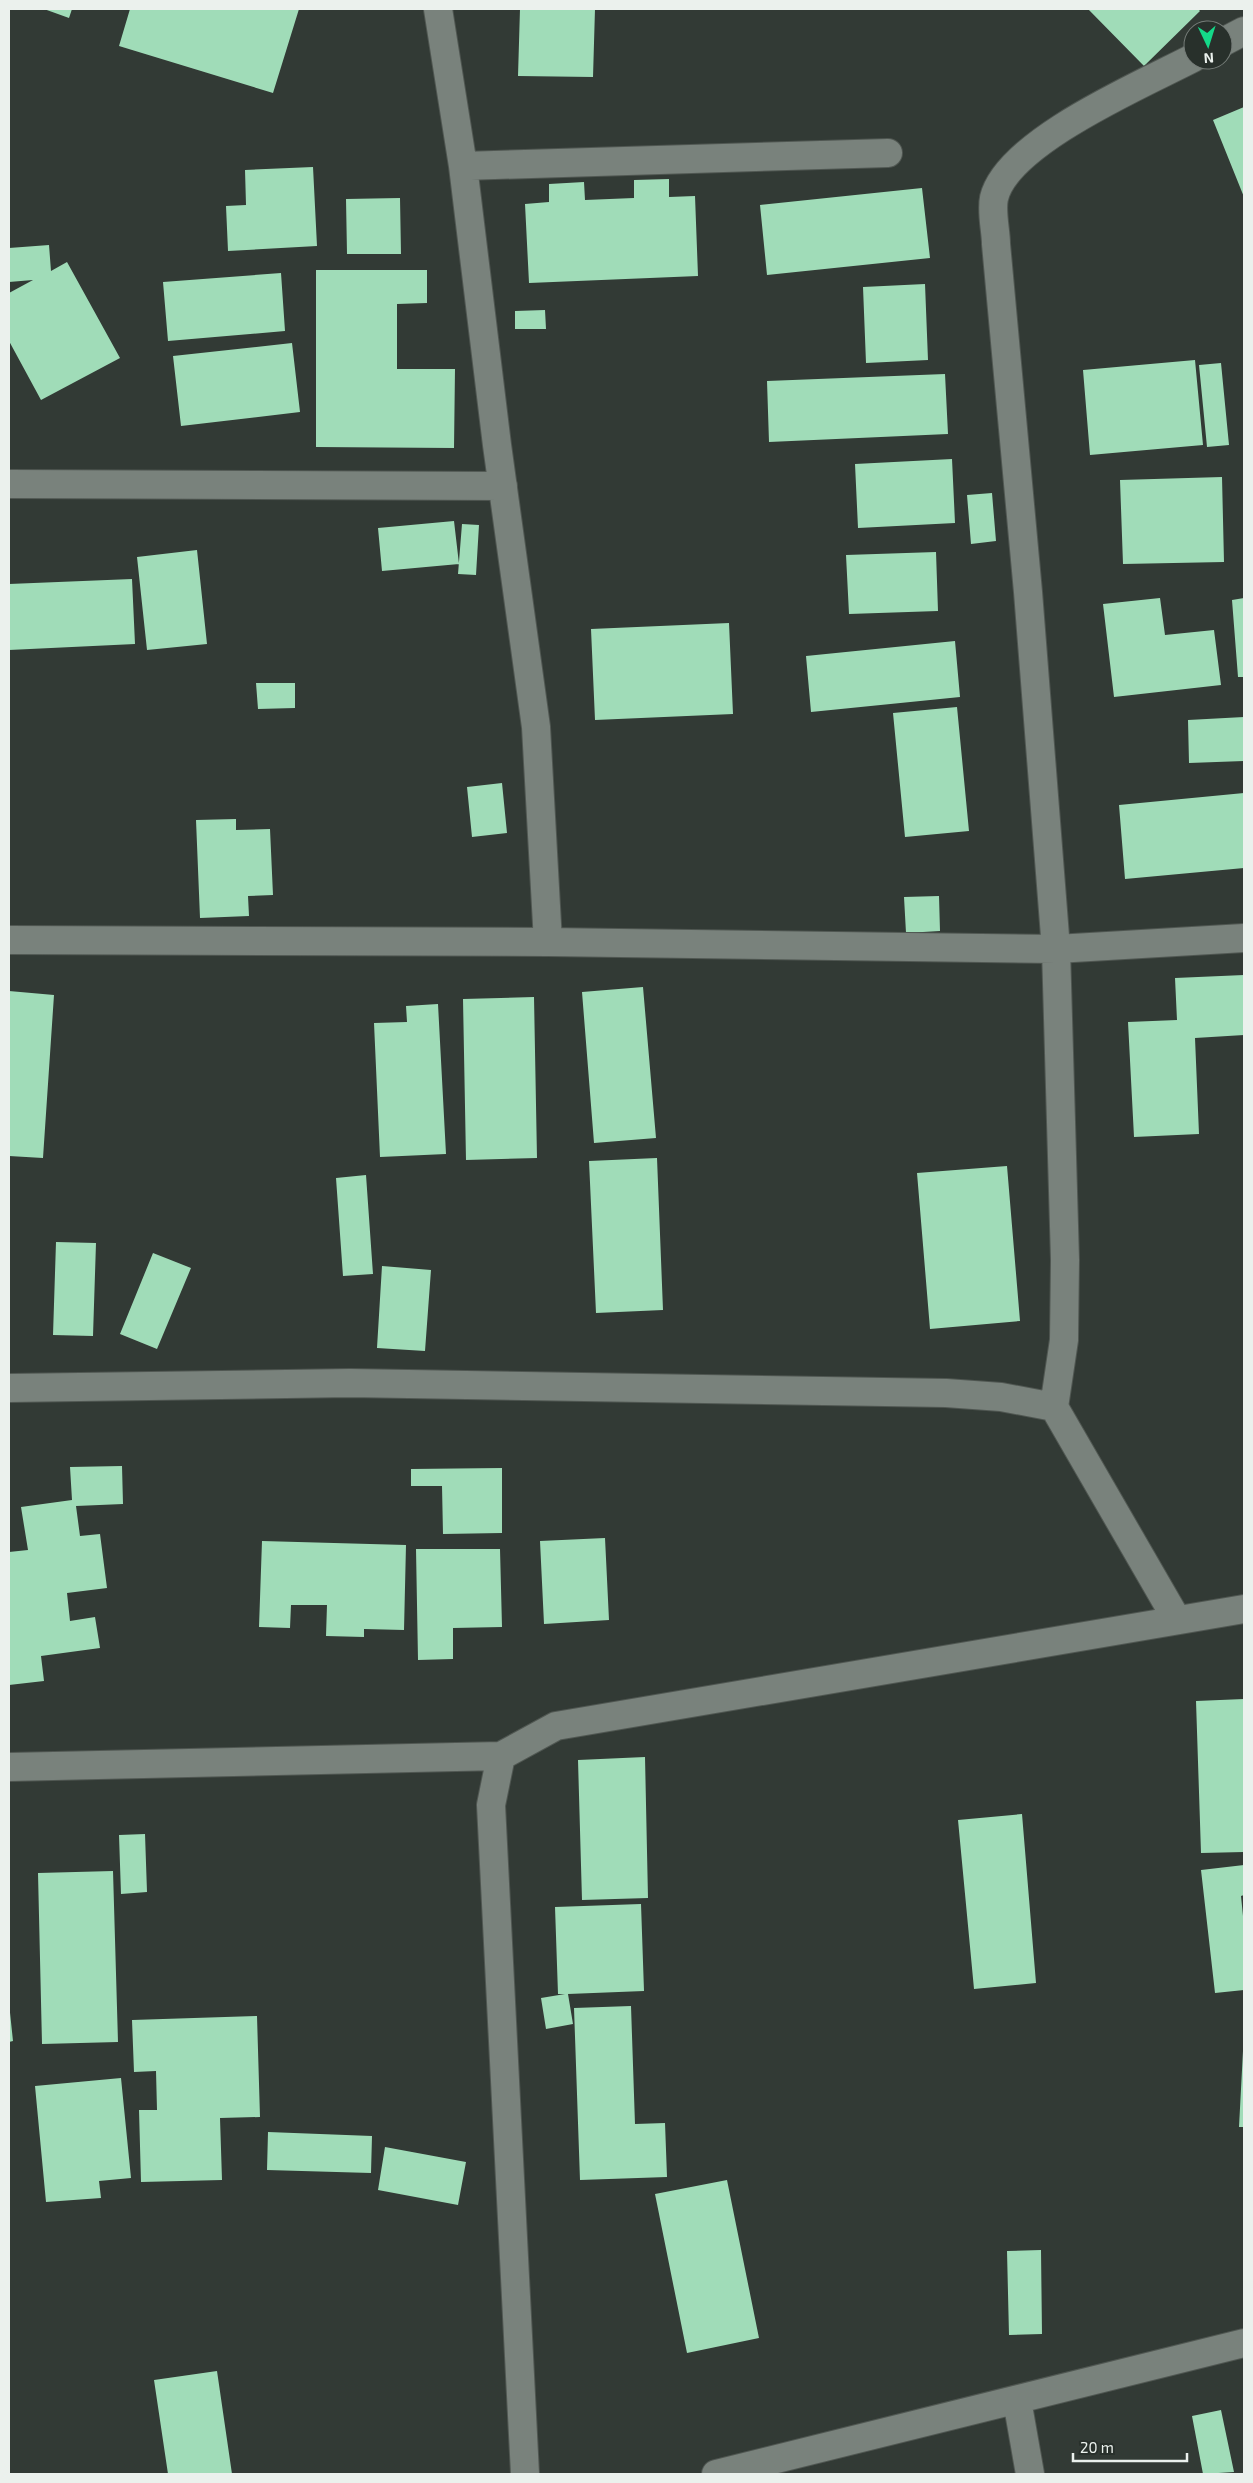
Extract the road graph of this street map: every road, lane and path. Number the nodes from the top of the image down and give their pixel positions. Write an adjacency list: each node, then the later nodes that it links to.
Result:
1 (438, 9): 4 (street)
2 (1183, 63): 10 (street)
3 (888, 153): 4 (street)
4 (463, 166): 6 (street)
5 (9, 484): 6 (street)
6 (503, 486): 9 (street)
7 (1244, 938): 10 (street)
8 (9, 940): 9 (street)
9 (548, 942): 10 (street)
10 (1056, 949): 12 (street)
11 (9, 1388): 12 (street)
12 (1054, 1407): 14 (street)
13 (1244, 1609): 14 (street)
14 (1177, 1620): 15 (street)
15 (501, 1756): 16 (street); 19 (street)
16 (9, 1767)
17 (1244, 2343): 18 (street)
18 (1017, 2400): 20 (street); 21 (street)
19 (525, 2474)
20 (716, 2474)
21 (1030, 2474)

